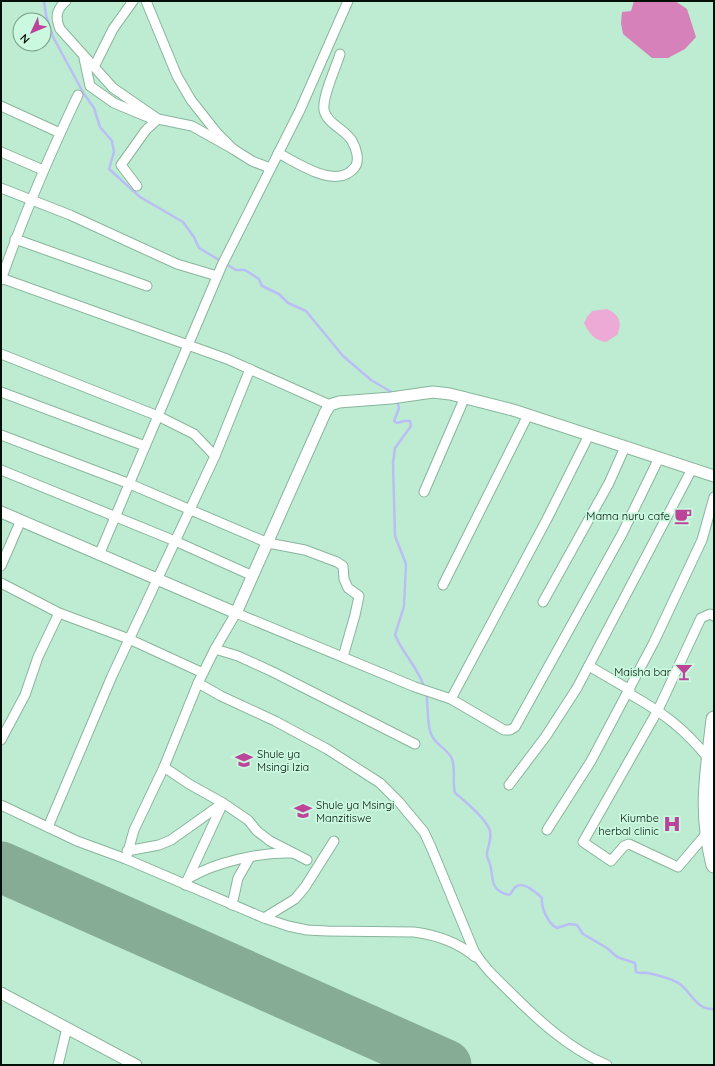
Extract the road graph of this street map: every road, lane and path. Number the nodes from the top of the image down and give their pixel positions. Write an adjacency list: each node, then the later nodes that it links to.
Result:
1 (66, 1): 6 (street)
2 (133, 1): 7 (street)
3 (146, 1): 12 (street)
4 (348, 1): 14 (street)
5 (340, 54): 14 (street)
6 (84, 55): 7 (street); 10 (street)
7 (94, 67): 10 (street)
8 (78, 95): 11 (street)
9 (1, 106): 11 (street)
10 (157, 120): 12 (street); 17 (street)
11 (60, 133): 16 (street)
12 (233, 149): 15 (street)
13 (1, 152): 16 (street)
14 (278, 153): 15 (street)
15 (270, 168): 21 (street)
16 (42, 170): 19 (street)
17 (137, 186)
18 (1, 188): 19 (street)
19 (31, 200): 20 (street); 21 (street)
20 (15, 239): 22 (street); 23 (street)
21 (217, 276): 24 (street)
22 (1, 279): 24 (street)
23 (147, 286)
24 (188, 345): 26 (street); 31 (street)
25 (1, 354): 31 (street)
26 (250, 369): 29 (street); 36 (street)
27 (1, 392): 34 (street)
28 (465, 397): 29 (street); 30 (street); 42 (street)
29 (330, 405): 49 (street)
30 (528, 415): 33 (street); 55 (street)
31 (158, 416): 34 (street); 36 (street)
32 (1, 435): 41 (street)
33 (589, 435): 35 (street); 67 (street)
34 (145, 446): 41 (street)
35 (625, 447): 37 (street); 56 (street)
36 (215, 456): 44 (street)
37 (659, 458): 38 (street); 67 (street)
38 (692, 468): 40 (street); 63 (street)
39 (1, 470): 46 (street)
40 (714, 476)
41 (130, 484): 44 (street); 46 (street)
42 (424, 492)
43 (714, 497): 66 (street)
44 (190, 510): 48 (street); 49 (street)
45 (1, 512): 47 (street)
46 (116, 517): 48 (street); 50 (street)
47 (21, 520): 50 (street); 51 (street)
48 (175, 541): 52 (street); 53 (street)
49 (268, 543): 52 (street); 62 (street)
50 (99, 555): 53 (street)
51 (1, 566)
52 (253, 576): 58 (street)
53 (157, 581): 58 (street); 60 (street)
54 (1, 583): 57 (street)
55 (443, 585)
56 (543, 602)
57 (59, 612): 60 (street); 70 (street)
58 (236, 614): 61 (street); 62 (street)
59 (714, 616): 68 (street)
60 (129, 640): 64 (street); 78 (street)
61 (215, 649): 64 (street); 71 (street)
62 (343, 657): 67 (street)
63 (589, 666): 66 (street); 75 (street)
64 (203, 673): 65 (street)
65 (198, 683): 73 (street); 90 (street)
66 (629, 691): 68 (street); 79 (street)
67 (451, 699)
68 (658, 710): 72 (street); 80 (street)
69 (714, 719): 72 (highway)
70 (1, 740)
71 (415, 744)
72 (708, 758): 74 (highway)
73 (164, 767): 76 (street); 83 (street)
74 (710, 775): 80 (highway)
75 (509, 784)
76 (223, 803): 82 (street); 83 (street); 87 (street)
77 (1, 805): 78 (street)
78 (48, 827): 83 (street)
79 (547, 830)
80 (707, 833): 86 (highway)
81 (334, 841): 89 (street)
82 (293, 853): 84 (street); 85 (street)
83 (127, 855): 87 (street)
84 (250, 857): 87 (street); 88 (street)
85 (307, 860)
86 (714, 865)
87 (187, 882): 88 (street)
88 (232, 905): 89 (street)
89 (264, 918): 90 (street)
90 (481, 962): 95 (street)
91 (1, 993): 92 (street)
92 (67, 1028): 93 (street); 94 (street)
93 (58, 1065)
94 (134, 1065)
95 (607, 1065)

